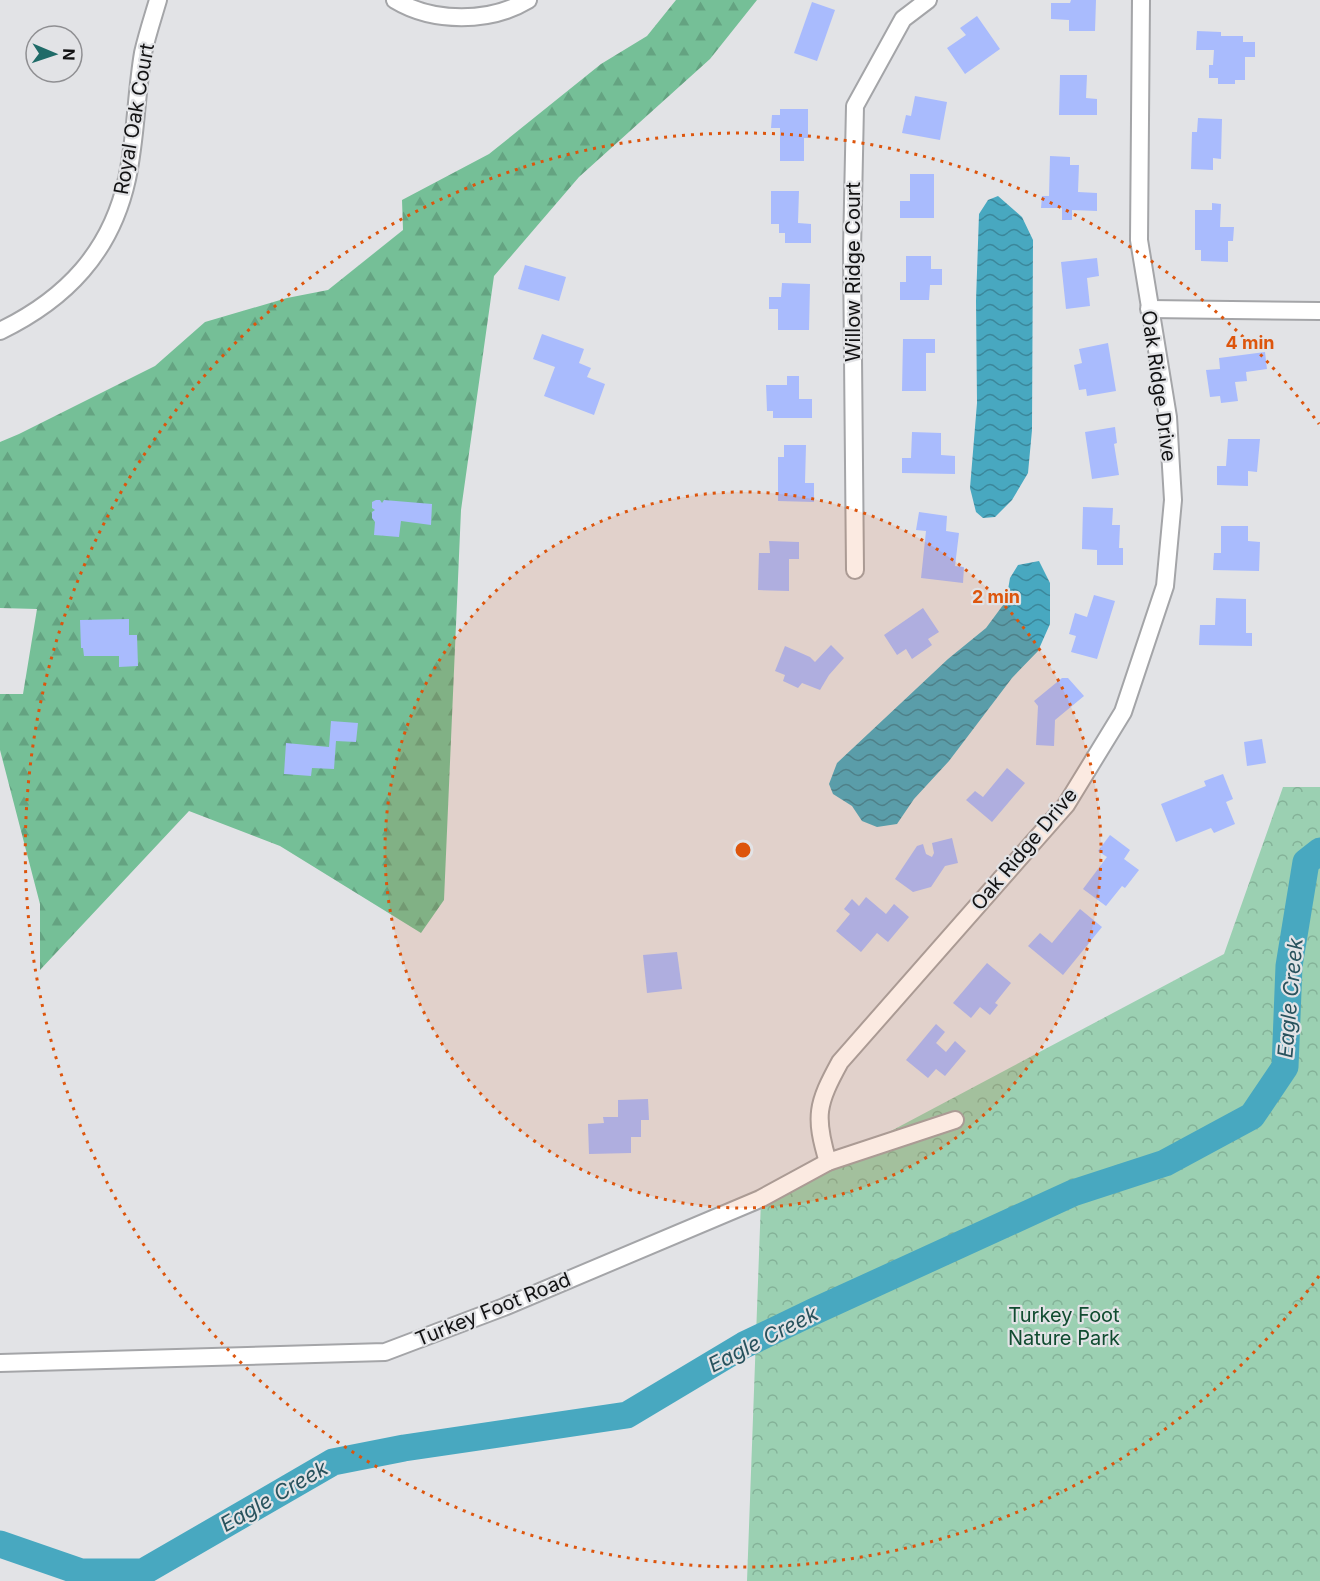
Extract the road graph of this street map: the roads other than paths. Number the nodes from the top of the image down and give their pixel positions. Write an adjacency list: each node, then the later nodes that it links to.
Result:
1 (158, 0): 8 (street, Royal Oak Court)
2 (395, 0): 3 (street)
3 (528, 0)
4 (928, 0): 9 (street, Willow Ridge Court)
5 (1141, 0): 6 (street, Oak Ridge Drive)
6 (1149, 309): 7 (street); 11 (street, Oak Ridge Drive)
7 (1320, 311)
8 (0, 331)
9 (855, 570)
10 (955, 1120): 11 (street, Turkey Foot Road)
11 (828, 1162): 12 (street, Turkey Foot Road)
12 (0, 1363)

